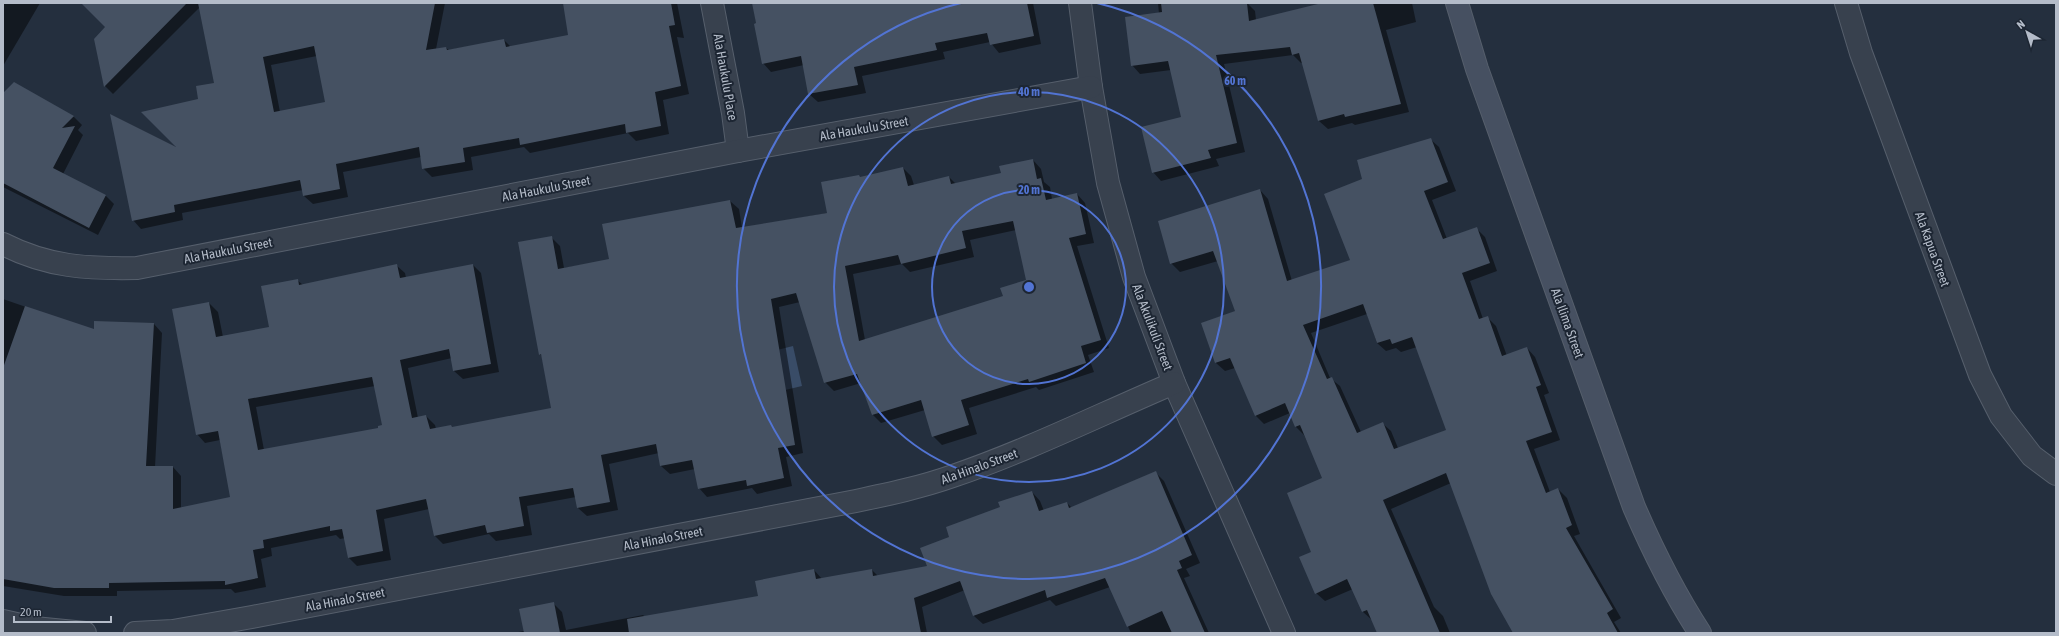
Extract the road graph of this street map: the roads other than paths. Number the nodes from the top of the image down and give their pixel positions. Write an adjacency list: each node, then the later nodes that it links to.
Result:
1 (712, 3): 6 (street, Ala Haukulu Place)
2 (1080, 3): 5 (street, Ala Akulikuli Street)
3 (1456, 3): 15 (street, Ala Ilima Street)
4 (1846, 3): 9 (street, Ala Kapua Street)
5 (1091, 87): 6 (street, Ala Haukulu Street); 8 (street, Ala Akulikuli Street)
6 (738, 151): 7 (street, Ala Haukulu Street)
7 (3, 244)
8 (1174, 384): 11 (street, Ala Hinalo Street); 14 (street, Ala Akulikuli Street)
9 (2056, 474)
10 (3, 621): 12 (street)
11 (254, 625): 13 (street, Ala Hinalo Street)
12 (85, 633)
13 (136, 633)
14 (1284, 633)
15 (1700, 633)

